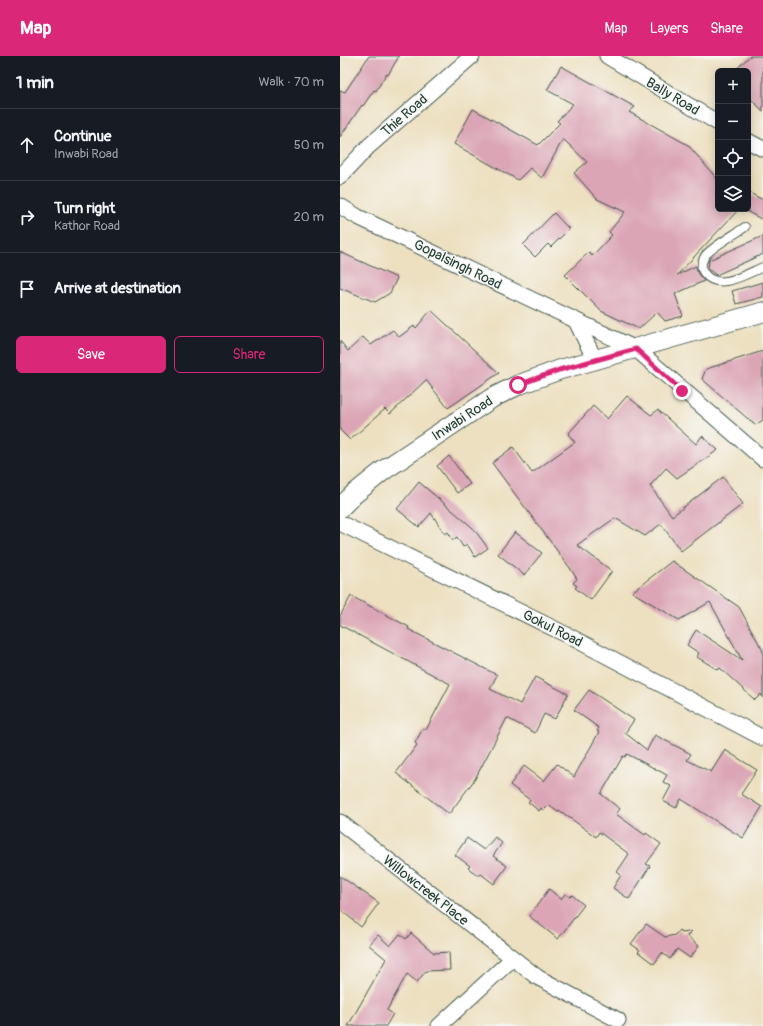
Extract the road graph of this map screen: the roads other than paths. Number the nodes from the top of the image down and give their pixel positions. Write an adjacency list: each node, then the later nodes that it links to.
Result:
1 (470, 56): 6 (street, Thie Road)
2 (607, 56): 3 (street, Bally Road)
3 (715, 121)
4 (751, 143): 5 (street)
5 (763, 149)
6 (340, 177)
7 (340, 206): 11 (street, Gopalsingh Road)
8 (745, 227): 9 (lane)
9 (763, 267)
10 (763, 312): 12 (street, Inwabi Road)
11 (576, 321): 12 (street, Gopalsingh Road); 13 (street)
12 (636, 349): 13 (street, Inwabi Road); 14 (street, Gopalsingh Road)
13 (595, 360): 15 (street, Inwabi Road)
14 (763, 459)
15 (340, 508)
16 (340, 523): 17 (street, Gokul Road)
17 (763, 738)
18 (340, 822): 19 (street, Willowcreek Place)
19 (512, 959): 20 (street, Willowcreek Place); 21 (street)
20 (618, 1020)
21 (439, 1026)

